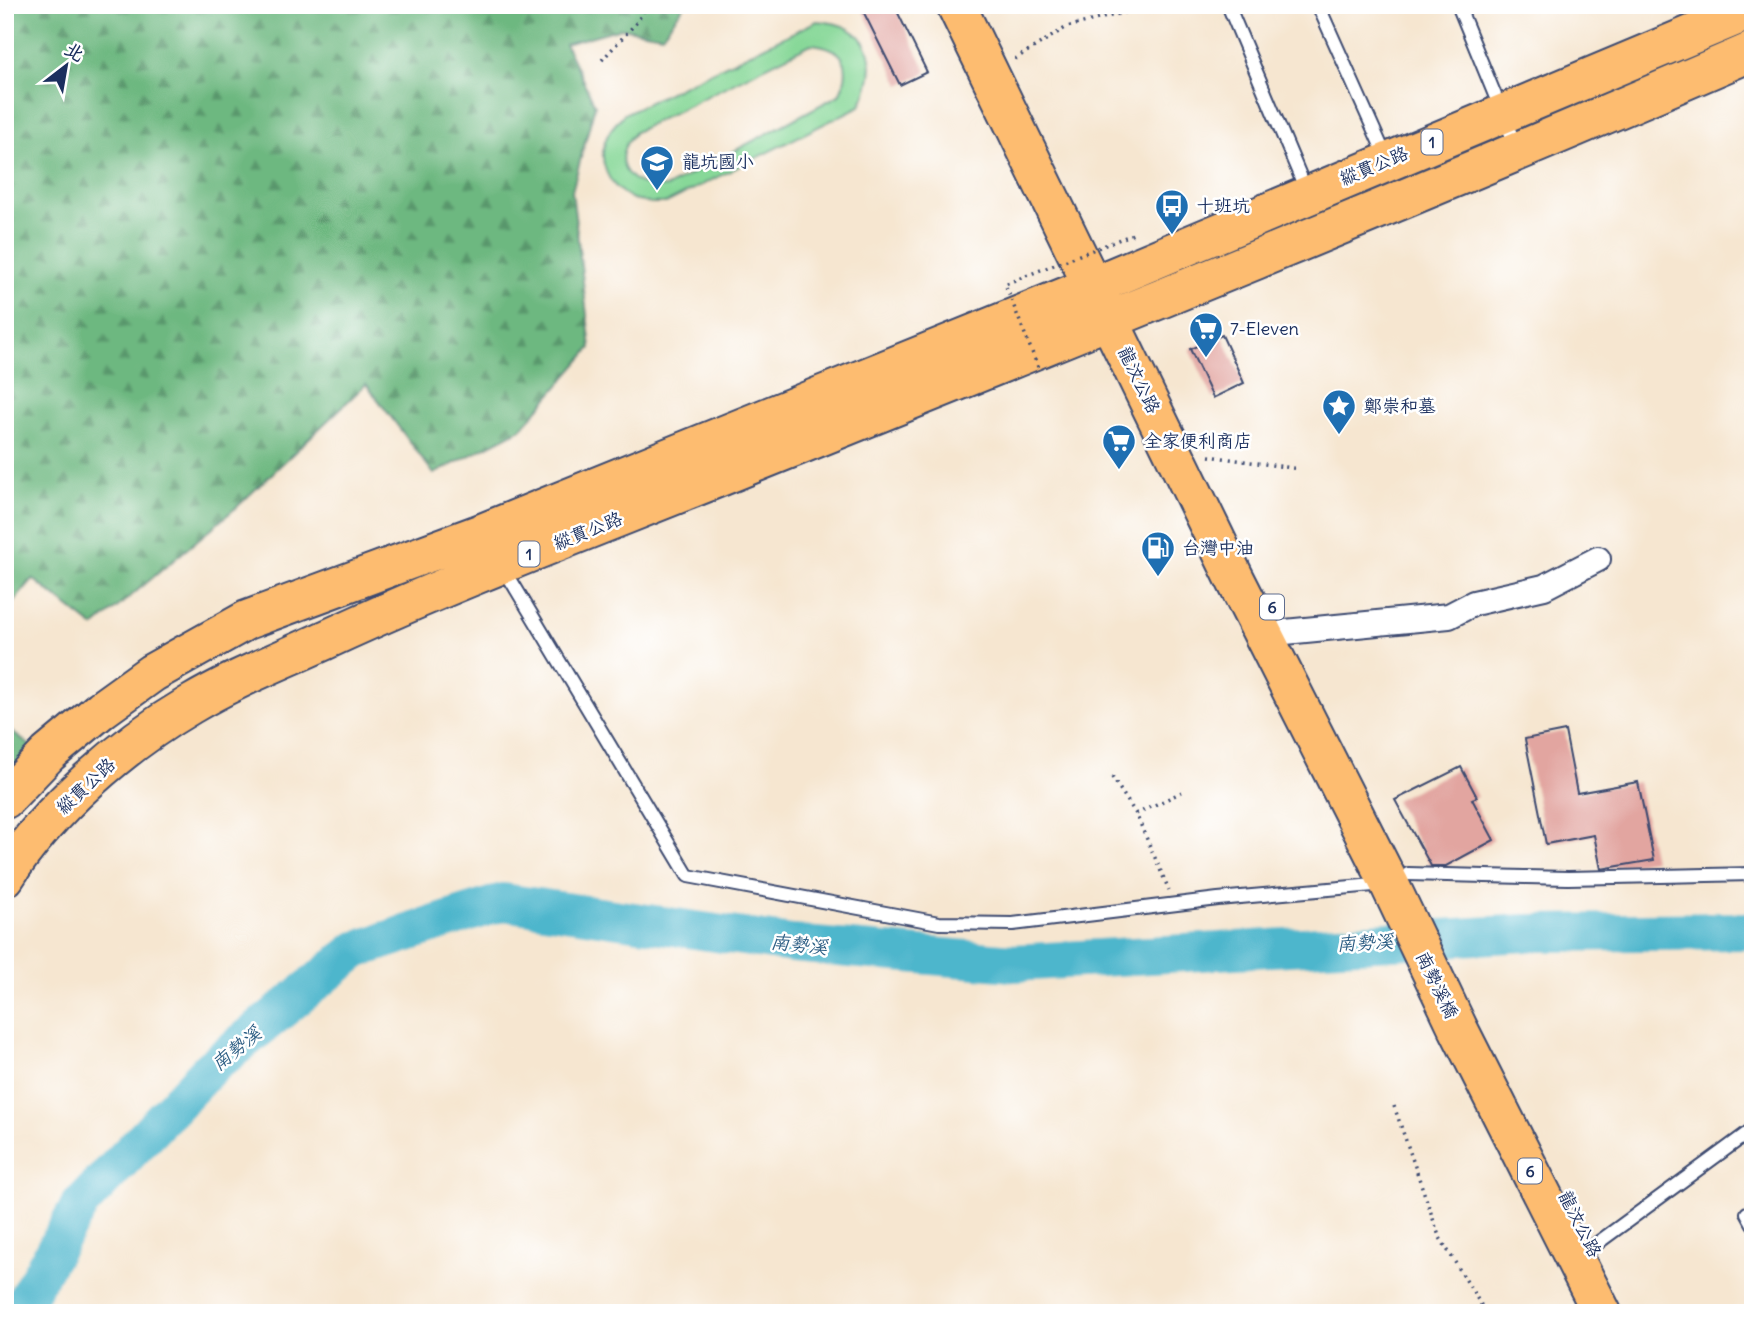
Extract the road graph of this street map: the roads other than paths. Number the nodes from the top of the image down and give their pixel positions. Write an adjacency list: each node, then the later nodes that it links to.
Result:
1 (956, 5): 12 (main road, 龍汶公路 / 6)
2 (984, 5): 12 (main road, 龍汶公路 / 6)
3 (1228, 5): 11 (lane)
4 (1318, 5): 10 (lane)
5 (1458, 5): 8 (lane)
6 (1753, 9): 8 (main road, 縱貫公路 / 1)
7 (1753, 51): 9 (main road, 縱貫公路 / 1)
8 (1502, 113): 9 (lane); 10 (main road, 縱貫公路 / 1)
9 (1519, 153): 13 (main road, 縱貫公路 / 1)
10 (1388, 160): 11 (main road, 縱貫公路 / 1)
11 (1307, 194): 12 (main road, 縱貫公路 / 1)
12 (1102, 281): 13 (main road, 龍汶公路 / 6); 14 (main road, 縱貫公路 / 1)
13 (1120, 316): 14 (main road, 縱貫公路 / 1); 16 (main road, 龍汶公路 / 6)
14 (492, 549): 18 (main road, 縱貫公路 / 1); 20 (main road, 縱貫公路 / 1); 21 (lane)
15 (1598, 558): 17 (street)
16 (1243, 572): 17 (main road, 龍汶公路 / 6); 21 (main road, 龍汶公路 / 6)
17 (1285, 632): 21 (main road, 龍汶公路 / 6)
18 (5, 799)
19 (1753, 874): 21 (lane)
20 (5, 877)
21 (1404, 890): 22 (main road, 南勢溪橋 / 6)
22 (1469, 1025): 26 (main road, 龍汶公路 / 6)
23 (1753, 1129): 26 (lane)
24 (1753, 1210): 25 (lane)
25 (1753, 1224)
26 (1583, 1253): 27 (main road, 龍汶公路 / 6); 28 (main road, 龍汶公路 / 6)
27 (1602, 1313)
28 (1626, 1313)

